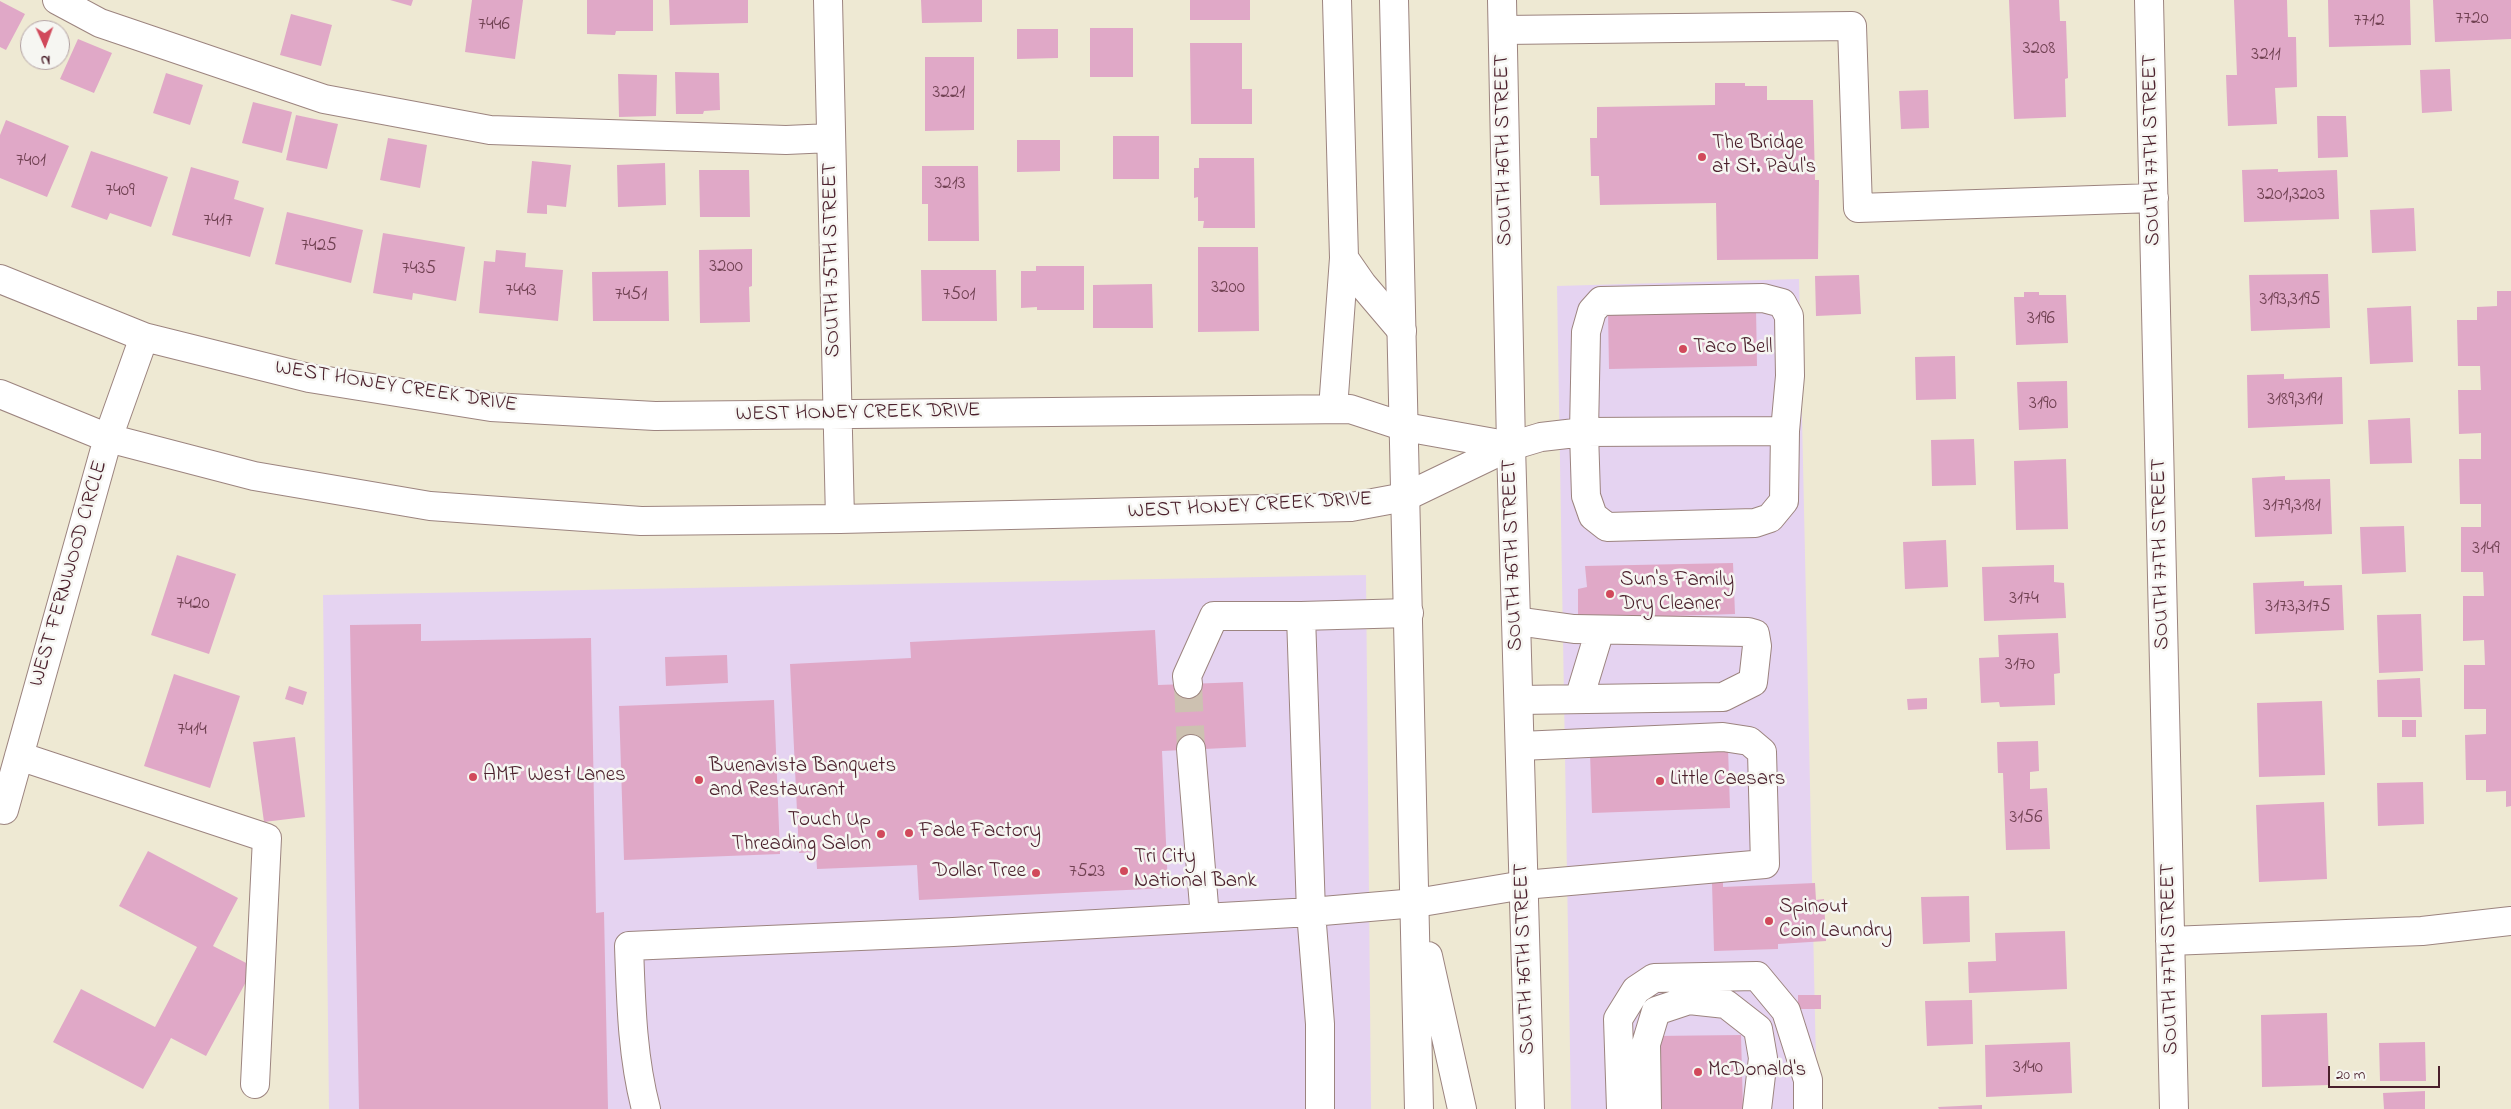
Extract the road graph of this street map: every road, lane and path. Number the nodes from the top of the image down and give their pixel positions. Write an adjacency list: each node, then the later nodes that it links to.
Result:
1 (57, 0): 8 (street)
2 (828, 0): 8 (street, SOUTH 75TH STREET)
3 (1337, 0): 10 (street)
4 (1394, 0): 12 (street)
5 (1502, 0): 7 (street, SOUTH 76TH STREET)
6 (2149, 0): 9 (street, SOUTH 77TH STREET)
7 (1503, 30): 9 (street); 21 (street, SOUTH 76TH STREET)
8 (831, 138): 16 (street, SOUTH 75TH STREET)
9 (2154, 198): 40 (street, SOUTH 77TH STREET)
10 (1344, 258): 12 (street); 15 (street)
11 (0, 279): 13 (street, WEST HONEY CREEK DRIVE)
12 (1402, 331): 17 (street)
13 (144, 336): 16 (street, WEST HONEY CREEK DRIVE); 20 (street, WEST FERNWOOD CIRCLE)
14 (0, 394): 20 (street, WEST HONEY CREEK DRIVE)
15 (1333, 409): 16 (street, WEST HONEY CREEK DRIVE); 17 (street, WEST HONEY CREEK DRIVE)
16 (837, 415): 23 (street, SOUTH 75TH STREET)
17 (1405, 427): 21 (street, WEST HONEY CREEK DRIVE); 22 (street)
18 (1785, 430): 19 (street); 19 (street); 19 (street)
19 (1584, 432): 21 (street)
20 (108, 438): 23 (street, WEST HONEY CREEK DRIVE); 33 (street, WEST FERNWOOD CIRCLE)
21 (1511, 446): 22 (street, WEST HONEY CREEK DRIVE); 26 (street, SOUTH 76TH STREET)
22 (1406, 496): 23 (street, WEST HONEY CREEK DRIVE); 24 (street)
23 (840, 519)
24 (1409, 613): 25 (street); 36 (street)
25 (1301, 616): 28 (street); 37 (street)
26 (1516, 621): 27 (street); 30 (street, SOUTH 76TH STREET)
27 (1600, 630): 29 (street); 29 (street)
28 (1188, 684)
29 (1578, 699): 30 (street)
30 (1519, 700): 31 (street, SOUTH 76TH STREET)
31 (1520, 746): 35 (street, SOUTH 76TH STREET); 35 (street)
32 (1191, 750): 38 (street)
33 (19, 756): 34 (street, WEST FERNWOOD CIRCLE); 42 (street)
34 (0, 809)
35 (1524, 885): 36 (street); 47 (street, SOUTH 76TH STREET)
36 (1416, 903): 37 (street); 45 (street); 46 (street)
37 (1311, 912): 38 (street); 44 (street)
38 (1206, 918): 43 (street)
39 (2511, 922): 40 (street)
40 (2170, 941): 53 (street, SOUTH 77TH STREET)
41 (1758, 1029): 49 (street); 50 (street); 51 (street)
42 (255, 1084)
43 (646, 1109)
44 (1320, 1109)
45 (1419, 1109)
46 (1462, 1109)
47 (1530, 1109)
48 (1621, 1109): 52 (street)
49 (1648, 1109)
50 (1757, 1109)
51 (1790, 1109)
52 (1808, 1109)
53 (2174, 1109)

